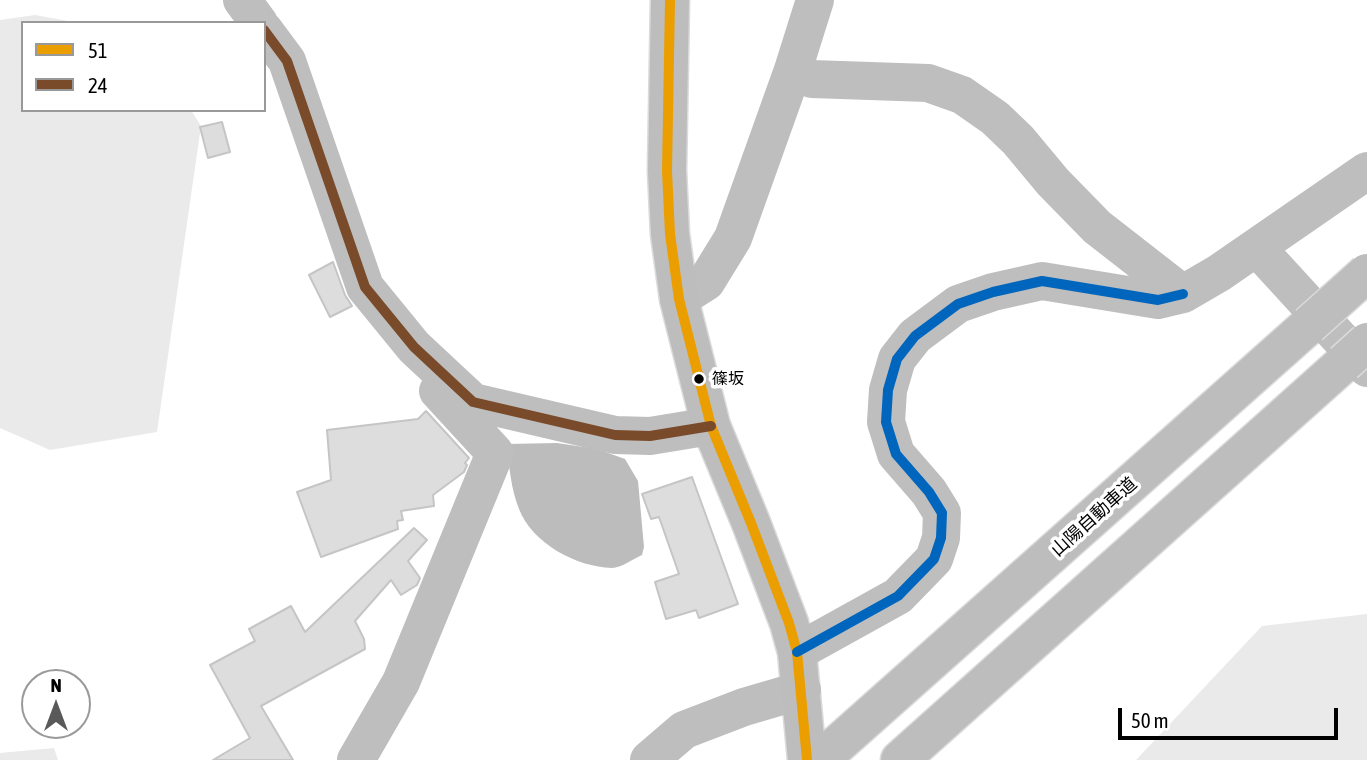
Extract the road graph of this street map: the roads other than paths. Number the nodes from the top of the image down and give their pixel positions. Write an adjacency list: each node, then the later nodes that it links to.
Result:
1 (242, 0): 4 (street)
2 (670, 0): 11 (main road)
3 (815, 0): 6 (street)
4 (258, 21)
5 (266, 33): 12 (street)
6 (793, 70): 10 (street); 11 (street)
7 (1367, 171): 8 (street)
8 (1257, 247): 10 (street); 13 (street)
9 (1367, 273): 17 (main road, 山陽自動車道, bridge)
10 (1183, 294): 15 (street)
11 (679, 299): 14 (main road)
12 (414, 347): 14 (street); 18 (street)
13 (1359, 357): 21 (main road)
14 (711, 426): 15 (main road)
15 (797, 652): 16 (main road)
16 (802, 690): 19 (street); 20 (main road)
17 (831, 751)
18 (356, 760)
19 (649, 760)
20 (807, 760)
21 (901, 760)

